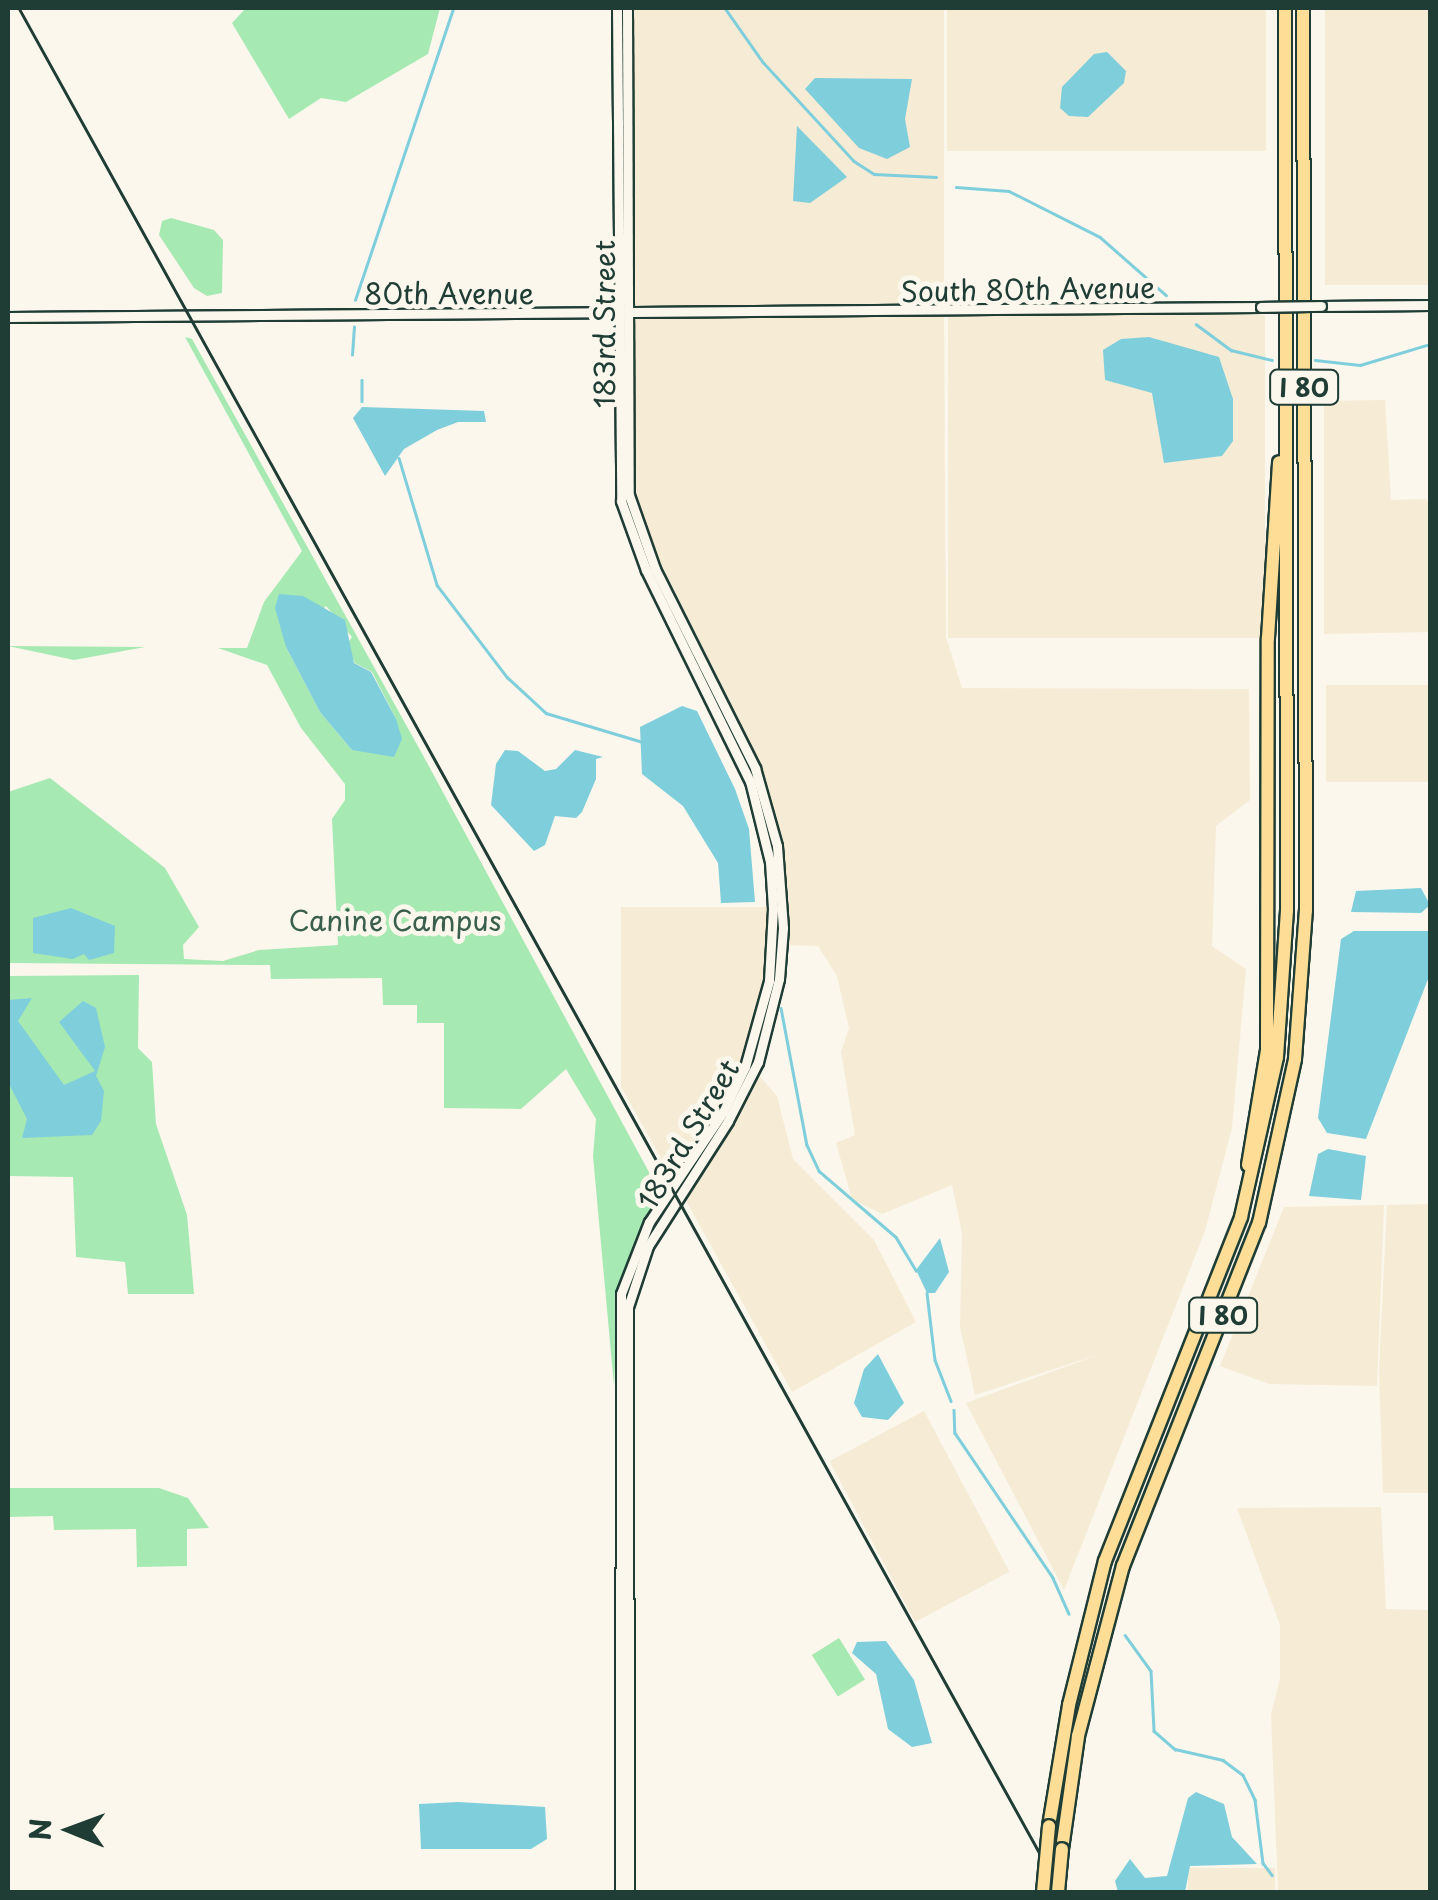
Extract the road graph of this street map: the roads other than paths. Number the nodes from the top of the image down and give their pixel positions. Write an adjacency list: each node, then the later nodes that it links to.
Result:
1 (617, 8): 6 (street, 183rd Street)
2 (627, 8): 6 (street, 183rd Street)
3 (1285, 8): 10 (highway, I 80, bridge)
4 (1303, 8): 11 (highway, I 80, bridge)
5 (1430, 306): 6 (street, South 80th Avenue, bridge)
6 (622, 314): 7 (street, 80th Avenue); 8 (street, 183rd Street); 9 (street, 183rd Street)
7 (8, 317)
8 (620, 1892)
9 (629, 1892)
10 (1043, 1892)
11 (1058, 1892)

